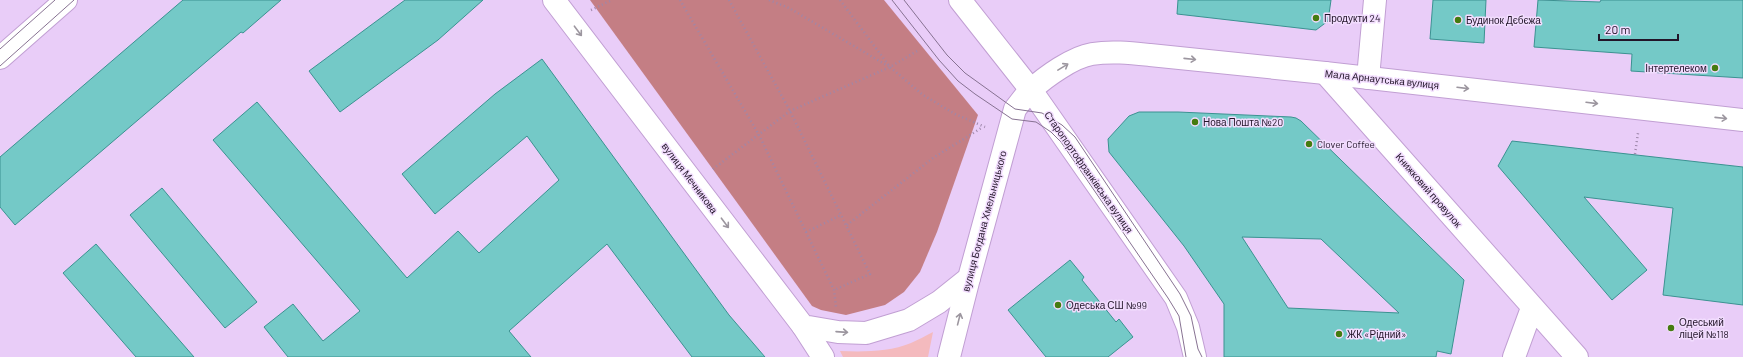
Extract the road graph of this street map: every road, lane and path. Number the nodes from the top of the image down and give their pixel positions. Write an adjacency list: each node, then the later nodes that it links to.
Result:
1 (66, 0): 10 (main road)
2 (554, 0): 18 (main road, вулиця Мечникова, one-way to 18)
3 (680, 0): 17 (path)
4 (729, 0): 15 (path)
5 (769, 0): 11 (path)
6 (840, 0): 11 (path)
7 (960, 0): 14 (main road, Старопортофранківська вулиця)
8 (1375, 0): 13 (main road)
9 (919, 50): 11 (path)
10 (0, 58)
11 (890, 67): 15 (path); 20 (path)
12 (1325, 73): 13 (main road, Мала Арнаутська вулиця); 14 (main road, Мала Арнаутська вулиця, one-way to 12); 23 (main road, Книжковий провулок)
13 (1368, 78): 16 (main road, Мала Арнаутська вулиця, one-way to 16)
14 (1031, 90): 22 (main road, вулиця Богдана Хмельницького); 27 (main road, Старопортофранківська вулиця)
15 (790, 111): 17 (path); 19 (path)
16 (1743, 120)
17 (759, 135): 18 (path); 21 (path)
18 (694, 183): 24 (main road, вулиця Мечникова, one-way to 24)
19 (841, 215): 20 (path); 21 (path)
20 (847, 225): 21 (path)
21 (806, 232)
22 (969, 278): 24 (main road, one-way to 22); 26 (main road, вулиця Богдана Хмельницького, one-way to 22)
23 (1532, 308): 28 (main road); 29 (main road, Книжковий провулок)
24 (803, 326): 25 (main road, вулиця Мечникова)
25 (823, 357)
26 (949, 357)
27 (1195, 357)
28 (1514, 357)
29 (1577, 357)

